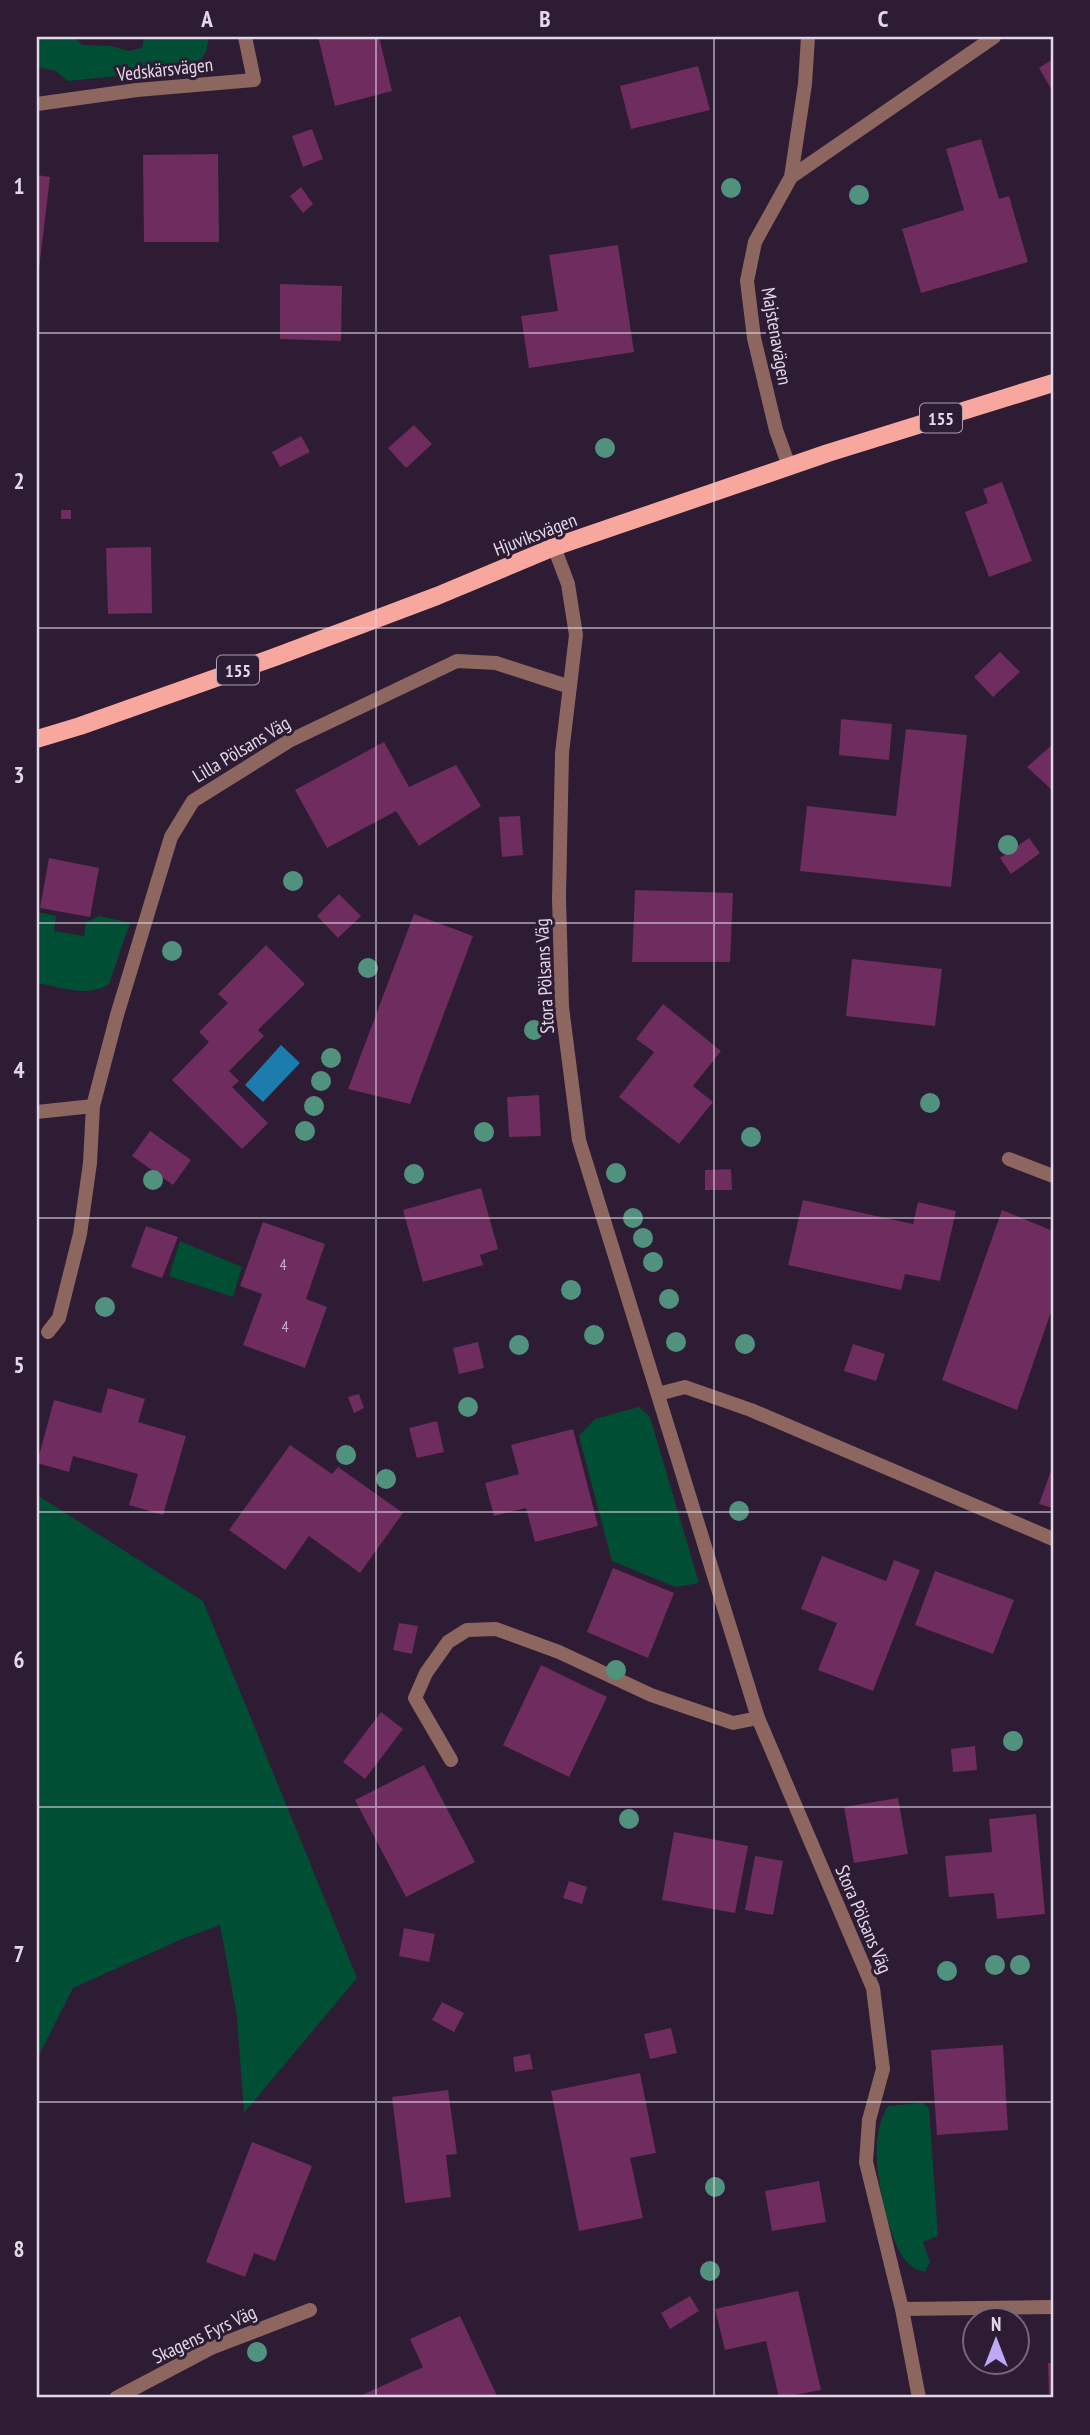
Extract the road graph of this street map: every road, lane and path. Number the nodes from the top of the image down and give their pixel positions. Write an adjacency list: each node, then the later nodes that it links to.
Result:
1 (246, 37): 4 (street, Vedskärsvägen)
2 (808, 37): 5 (street, Majstenavägen)
3 (994, 37): 5 (street, Majstenavägen)
4 (37, 104)
5 (791, 177): 7 (street, Majstenavägen)
6 (1053, 383): 7 (main road, Hjuviksvägen / 155)
7 (789, 466): 8 (main road, Hjuviksvägen / 155)
8 (554, 547): 9 (street, Stora Pölsans Väg); 10 (main road, Hjuviksvägen / 155)
9 (570, 687): 11 (street, Lilla Pölsans Väg); 16 (street, Stora Pölsans Väg)
10 (37, 739)
11 (93, 1106): 12 (street); 15 (street, Lilla Pölsans Väg)
12 (37, 1112)
13 (1009, 1159): 14 (street)
14 (1053, 1176)
15 (48, 1332)
16 (658, 1394): 17 (street); 18 (street, Stora Pölsans Väg)
17 (1053, 1539)
18 (758, 1718): 19 (street); 21 (street, Stora Pölsans Väg)
19 (451, 1760)
20 (1053, 2307): 21 (street)
21 (902, 2309): 24 (street, Stora Pölsans Väg)
22 (310, 2310): 23 (street, Skagens Fyrs Väg)
23 (116, 2398)
24 (919, 2398)

